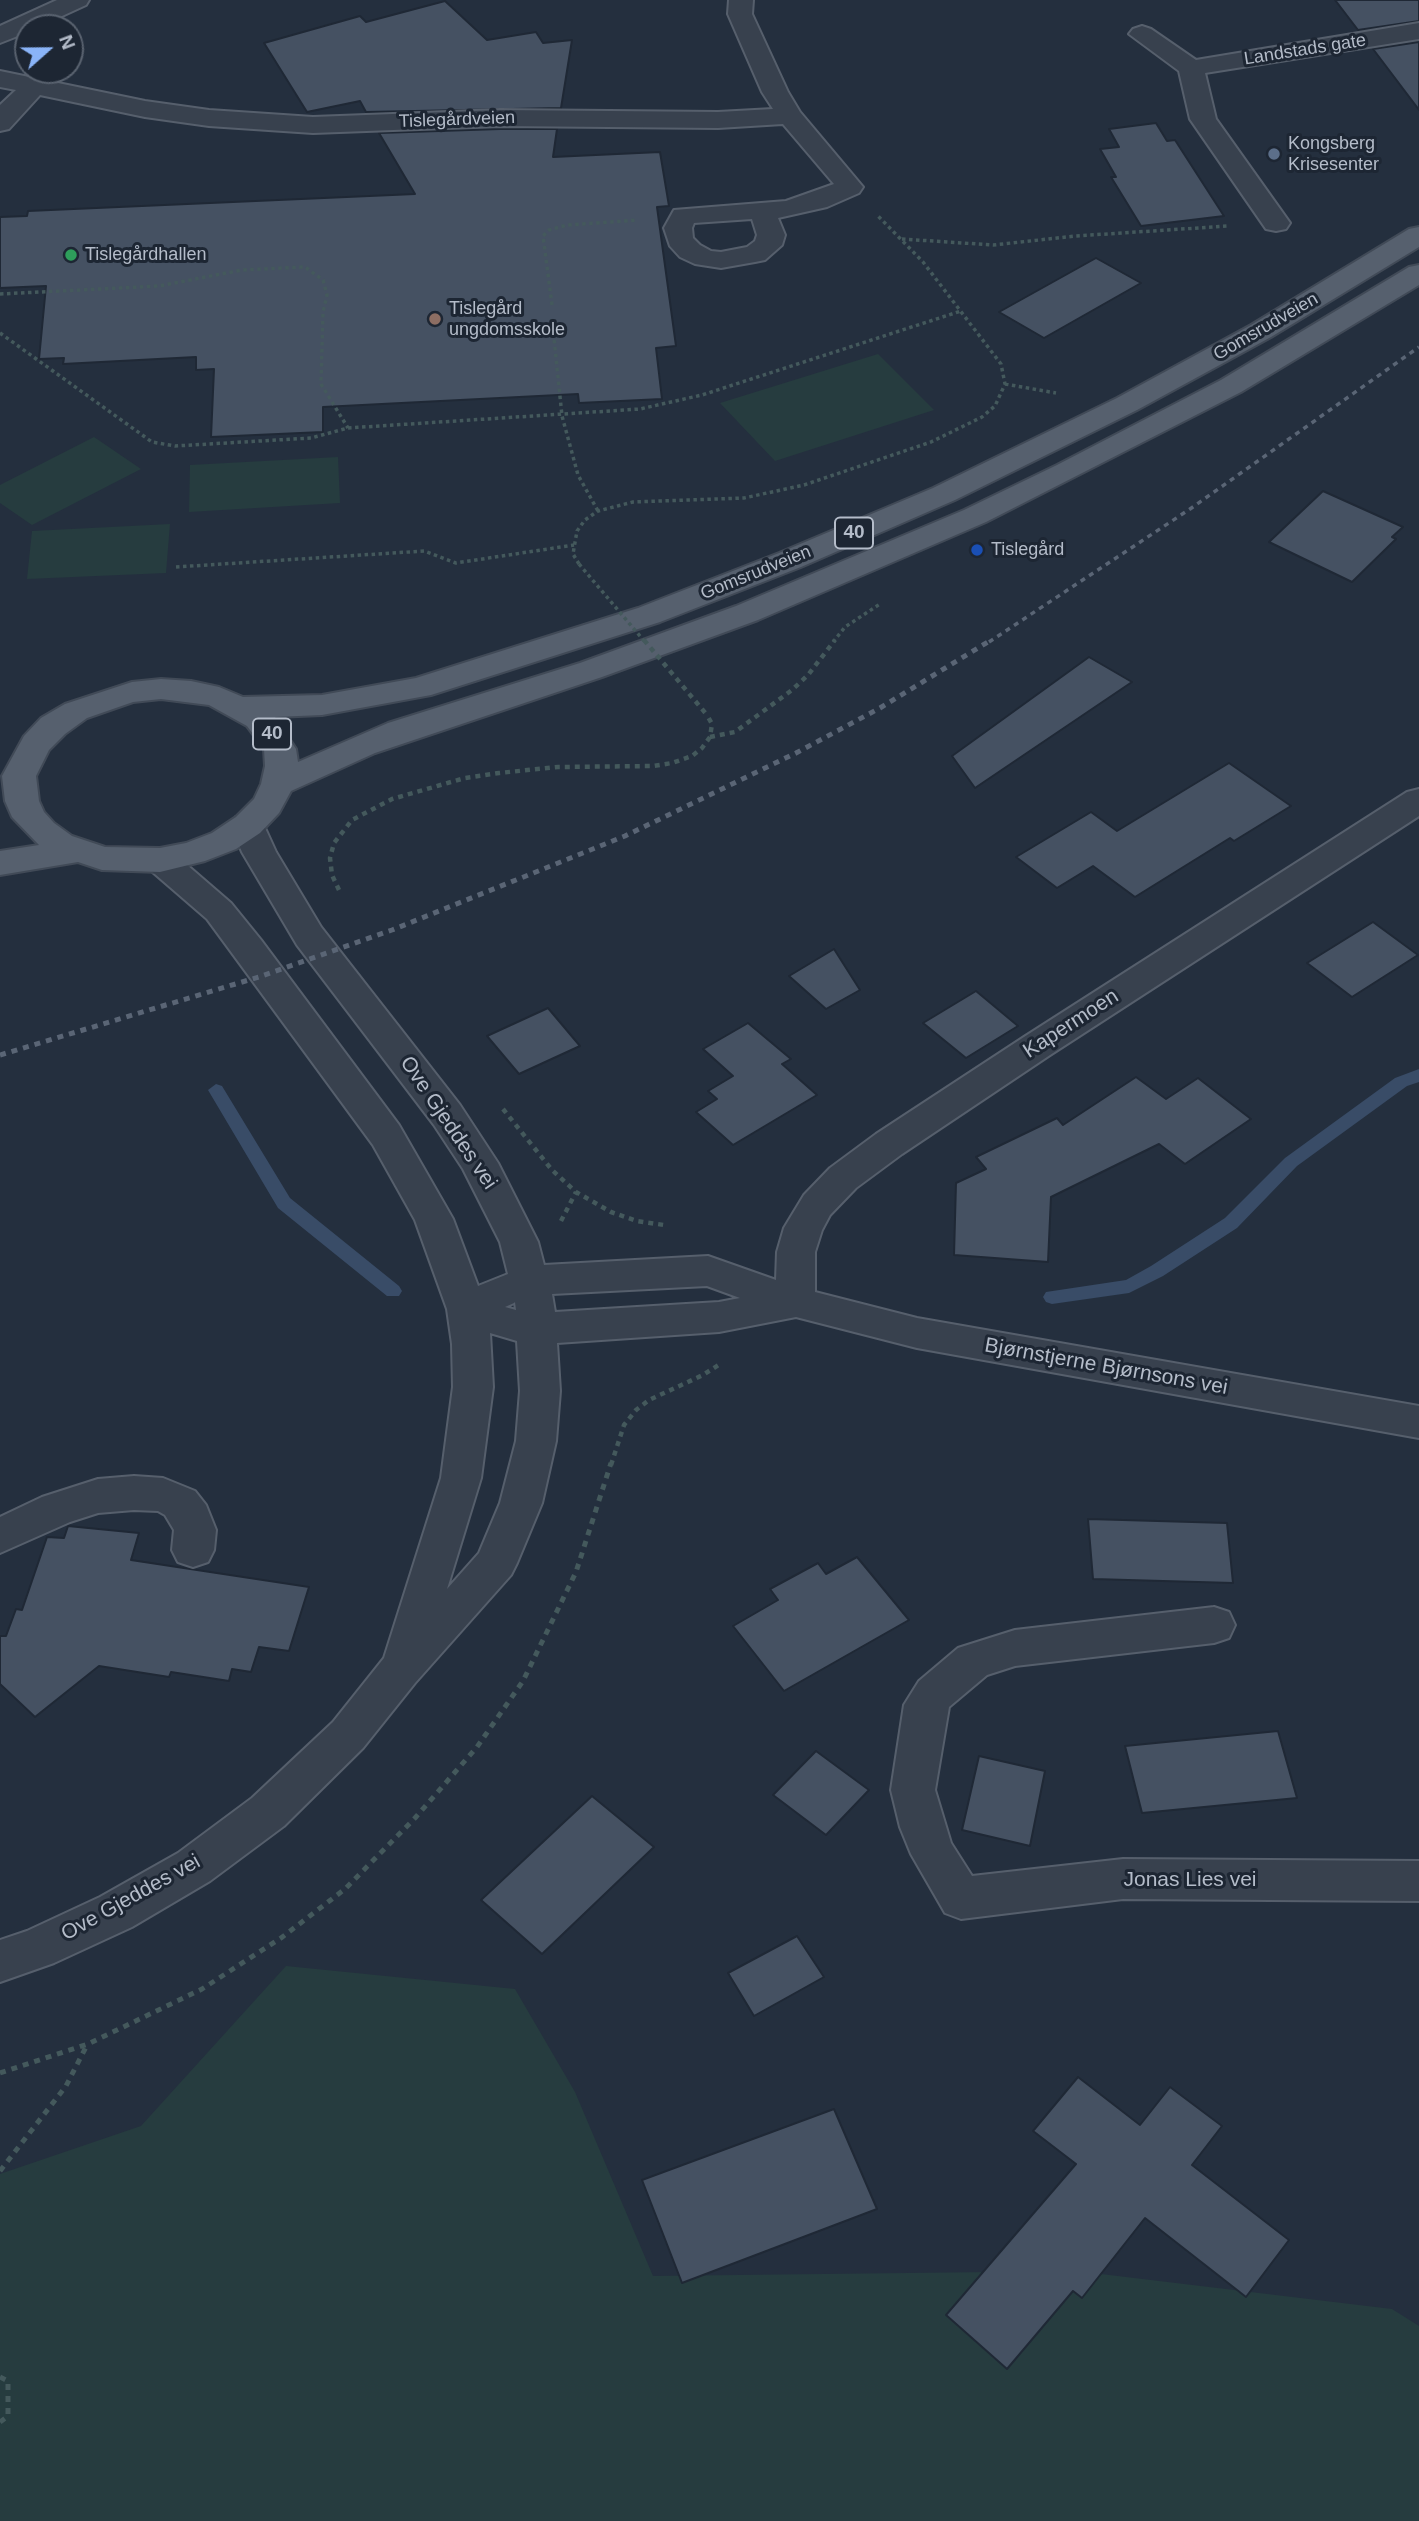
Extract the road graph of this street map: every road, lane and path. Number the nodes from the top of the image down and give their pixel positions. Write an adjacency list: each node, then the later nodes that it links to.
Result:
1 (77, 0): 5 (street)
2 (741, 0): 9 (street)
3 (1419, 31): 6 (street, Landstads gate)
4 (1142, 34): 6 (street)
5 (0, 35)
6 (1191, 68): 14 (street)
7 (0, 79): 8 (street, Tislegårdveien)
8 (32, 88): 9 (street, Tislegårdveien); 10 (street)
9 (790, 116): 11 (street)
10 (0, 123)
11 (850, 187): 12 (street); 16 (path)
12 (762, 211): 13 (street); 13 (street)
13 (684, 216): 19 (path)
14 (1276, 223): 16 (path)
15 (1419, 235): 29 (main road, Gomsrudveien / 40)
16 (901, 239): 20 (path)
17 (1419, 273): 32 (main road, Gomsrudveien / 40)
18 (0, 294): 24 (path)
19 (552, 305)
20 (961, 311): 23 (path); 25 (path)
21 (552, 319): 23 (path)
22 (0, 334): 24 (path)
23 (562, 416): 24 (path); 25 (path)
24 (348, 428)
25 (598, 511): 26 (path)
26 (574, 545): 27 (path); 30 (path, bridge)
27 (176, 567)
28 (880, 604): 30 (path)
29 (242, 707): 31 (main road, 40); 32 (main road, 40)
30 (710, 737): 38 (path)
31 (10, 781): 35 (main road, 40)
32 (278, 784): 34 (main road, 40)
33 (1419, 800): 42 (street, Kapermoen)
34 (248, 825): 36 (main road, 40); 41 (street, Ove Gjeddes vei)
35 (76, 851): 36 (main road, 40); 37 (main road, 40)
36 (160, 860): 43 (street, Ove Gjeddes vei)
37 (0, 863)
38 (340, 893)
39 (495, 1099): 40 (path)
40 (677, 1227)
41 (531, 1281): 42 (street, Bjørnstjerne Bjørnsons vei); 43 (street, Bjørnstjerne Bjørnsons vei); 44 (street, Ove Gjeddes vei)
42 (795, 1303): 44 (street, Bjørnstjerne Bjørnsons vei); 46 (street, Bjørnstjerne Bjørnsons vei)
43 (467, 1309): 44 (street, Bjørnstjerne Bjørnsons vei); 50 (street, Ove Gjeddes vei)
44 (537, 1329): 50 (street, Ove Gjeddes vei)
45 (727, 1356): 53 (path)
46 (1419, 1422)
47 (0, 1536): 48 (street)
48 (193, 1550)
49 (1214, 1625): 51 (street, Jonas Lies vei)
50 (400, 1670): 52 (street, Ove Gjeddes vei)
51 (1419, 1881)
52 (0, 1961)
53 (88, 2044): 54 (path); 55 (path)
54 (0, 2073)
55 (0, 2171)
56 (0, 2377): 57 (path)
57 (0, 2422)

